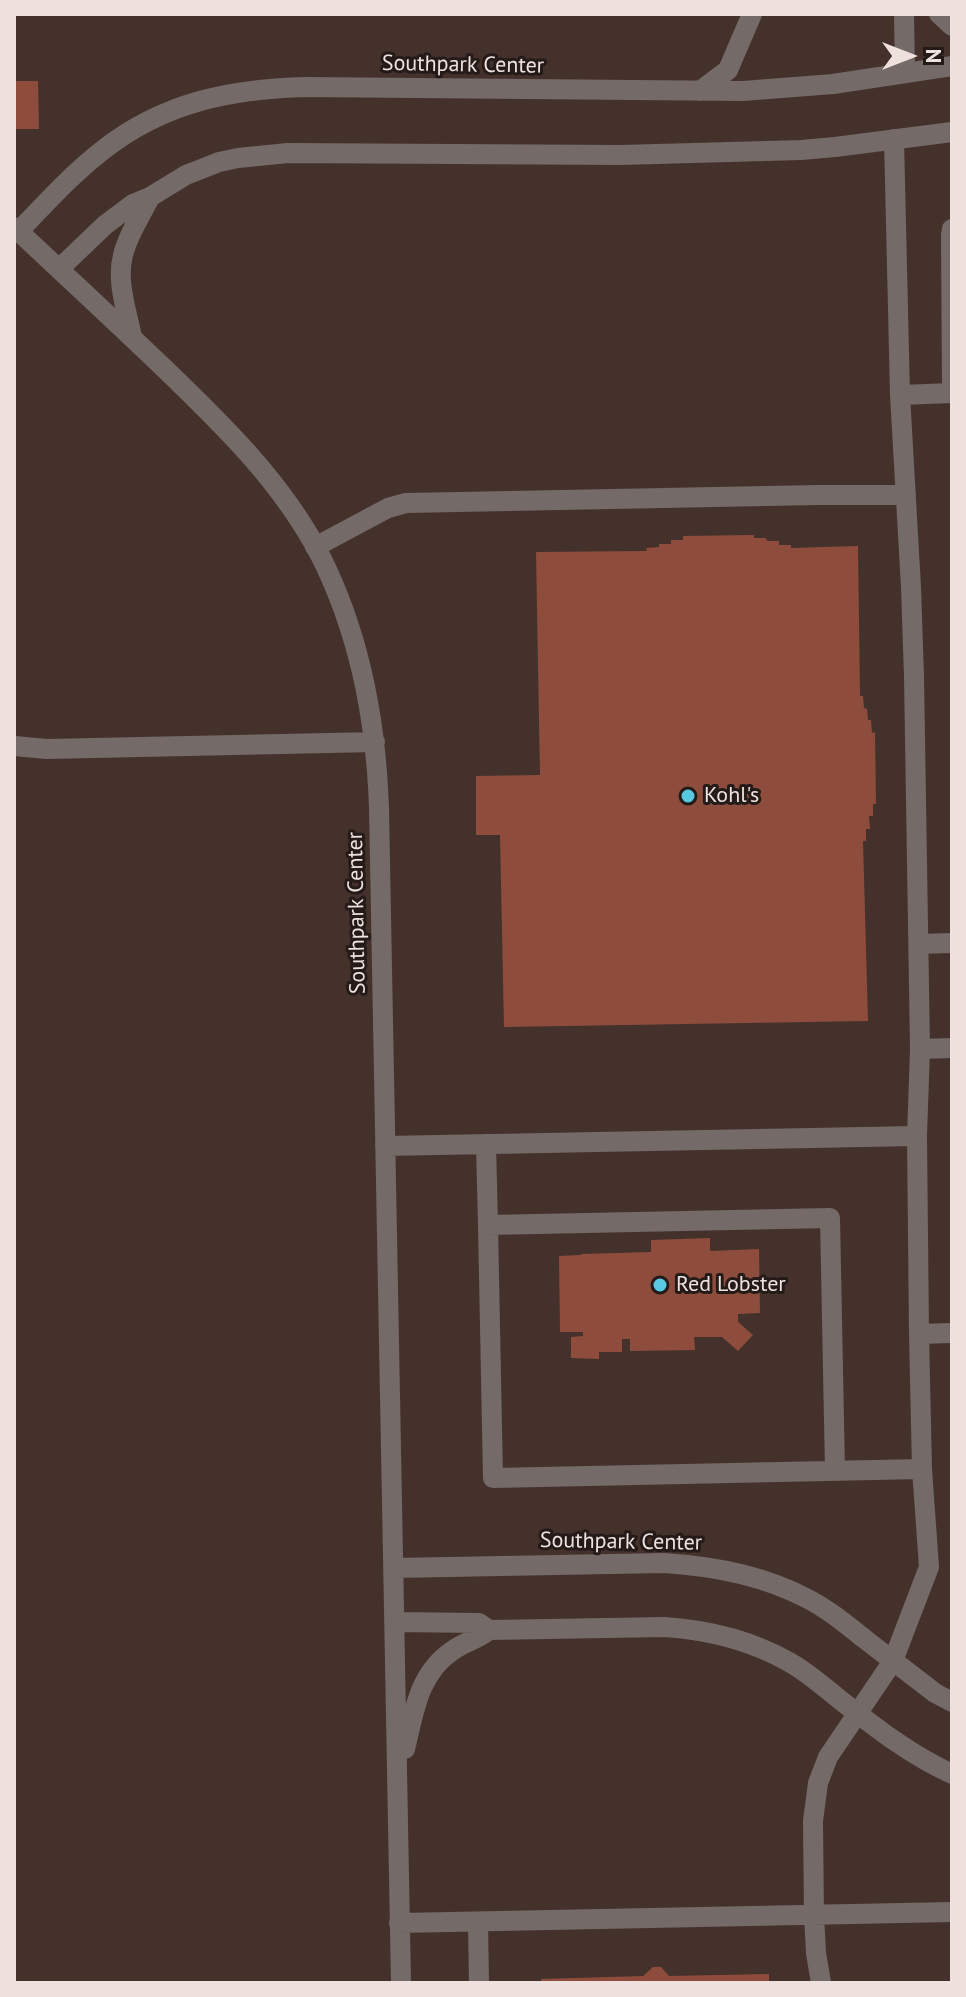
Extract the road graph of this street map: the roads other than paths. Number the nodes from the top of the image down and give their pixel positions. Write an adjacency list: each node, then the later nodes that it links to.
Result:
1 (752, 14): 7 (street)
2 (904, 14): 6 (street)
3 (939, 14): 4 (street)
4 (952, 26)
5 (952, 66): 6 (street, Southpark Center)
6 (905, 73): 7 (street, Southpark Center)
7 (699, 91): 11 (street, Southpark Center)
8 (952, 132): 9 (street)
9 (894, 139): 10 (street); 16 (street)
10 (150, 197): 13 (street); 14 (street)
11 (16, 229): 13 (street, Southpark Center)
12 (952, 229): 15 (street)
13 (60, 268): 14 (street, Southpark Center)
14 (132, 337): 18 (street, Southpark Center)
15 (952, 392): 16 (street)
16 (900, 395): 17 (street)
17 (906, 495): 18 (street); 22 (street)
18 (315, 547): 19 (street, Southpark Center)
19 (375, 742): 20 (street); 27 (street, Southpark Center)
20 (14, 746)
21 (952, 943): 22 (street)
22 (919, 944): 24 (street)
23 (952, 1048): 24 (street)
24 (920, 1049): 25 (street)
25 (917, 1136): 26 (street); 30 (street)
26 (486, 1144): 27 (street); 28 (street)
27 (385, 1146): 33 (street, Southpark Center)
28 (488, 1225): 32 (street); 32 (street)
29 (952, 1333): 30 (street)
30 (919, 1334): 31 (street)
31 (922, 1469): 32 (street); 36 (street)
32 (835, 1471)
33 (394, 1568): 34 (street, Southpark Center); 36 (street, Southpark Center)
34 (395, 1622): 35 (street, Southpark Center); 40 (street, Southpark Center)
35 (489, 1630): 38 (street, Southpark Center); 40 (street, Southpark Center)
36 (893, 1661): 37 (street, Southpark Center); 38 (street)
37 (952, 1702)
38 (858, 1713): 39 (street, Southpark Center); 42 (street)
39 (952, 1774)
40 (398, 1778): 44 (street, Southpark Center)
41 (952, 1912): 42 (street)
42 (814, 1915): 43 (street); 47 (street)
43 (478, 1922): 44 (street); 46 (street)
44 (399, 1923): 45 (street, Southpark Center)
45 (401, 1983)
46 (479, 1983)
47 (821, 1983)

